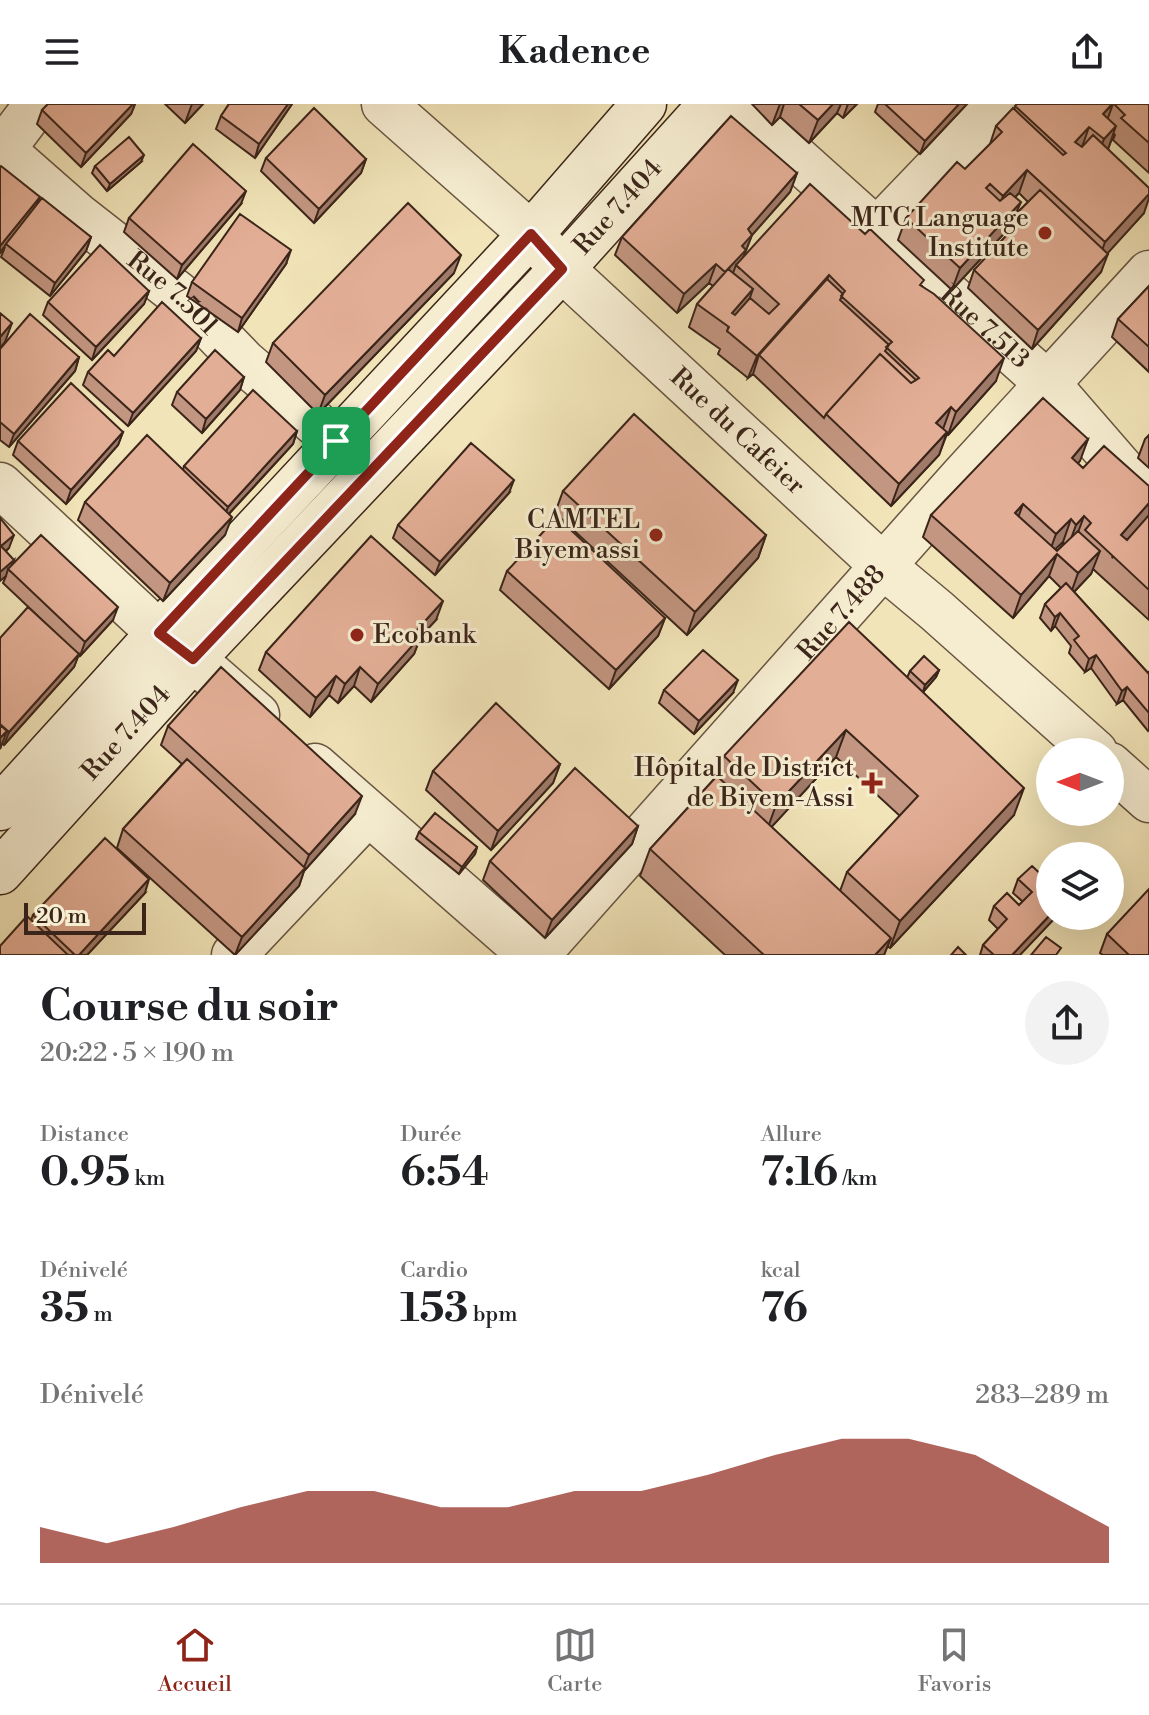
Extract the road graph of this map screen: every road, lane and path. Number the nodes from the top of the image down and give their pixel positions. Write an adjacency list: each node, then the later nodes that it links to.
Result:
1 (37, 104): 7 (street)
2 (384, 104): 9 (street, Rue du Cafeier)
3 (644, 104): 9 (street, Rue 7.404)
4 (711, 104): 10 (street, Rue 7.404)
5 (736, 104): 8 (street, Rue 7.513)
6 (998, 104): 8 (street)
7 (2, 151): 13 (street, Rue 7.501)
8 (877, 230): 12 (street, Rue 7.513)
9 (531, 234): 10 (street, Rue du Cafeier); 13 (street, Rue 7.404)
10 (562, 269): 16 (street, Rue du Cafeier); 18 (street, Rue 7.404)
11 (1149, 273): 12 (street, Rue 7.488)
12 (1048, 384): 15 (street, Rue 7.513); 16 (street, Rue 7.488)
13 (336, 441): 17 (street, Rue 7.404)
14 (0, 485): 17 (street)
15 (1149, 498)
16 (883, 566): 19 (street, Rue du Cafeier); 25 (street, Rue 7.488)
17 (159, 633): 18 (street); 20 (street, Rue 7.404)
18 (193, 659): 21 (street); 22 (street, Rue 7.404)
19 (1079, 738)
20 (0, 808)
21 (368, 813): 23 (street); 24 (street)
22 (0, 872)
23 (234, 955)
24 (527, 955)
25 (537, 955)

